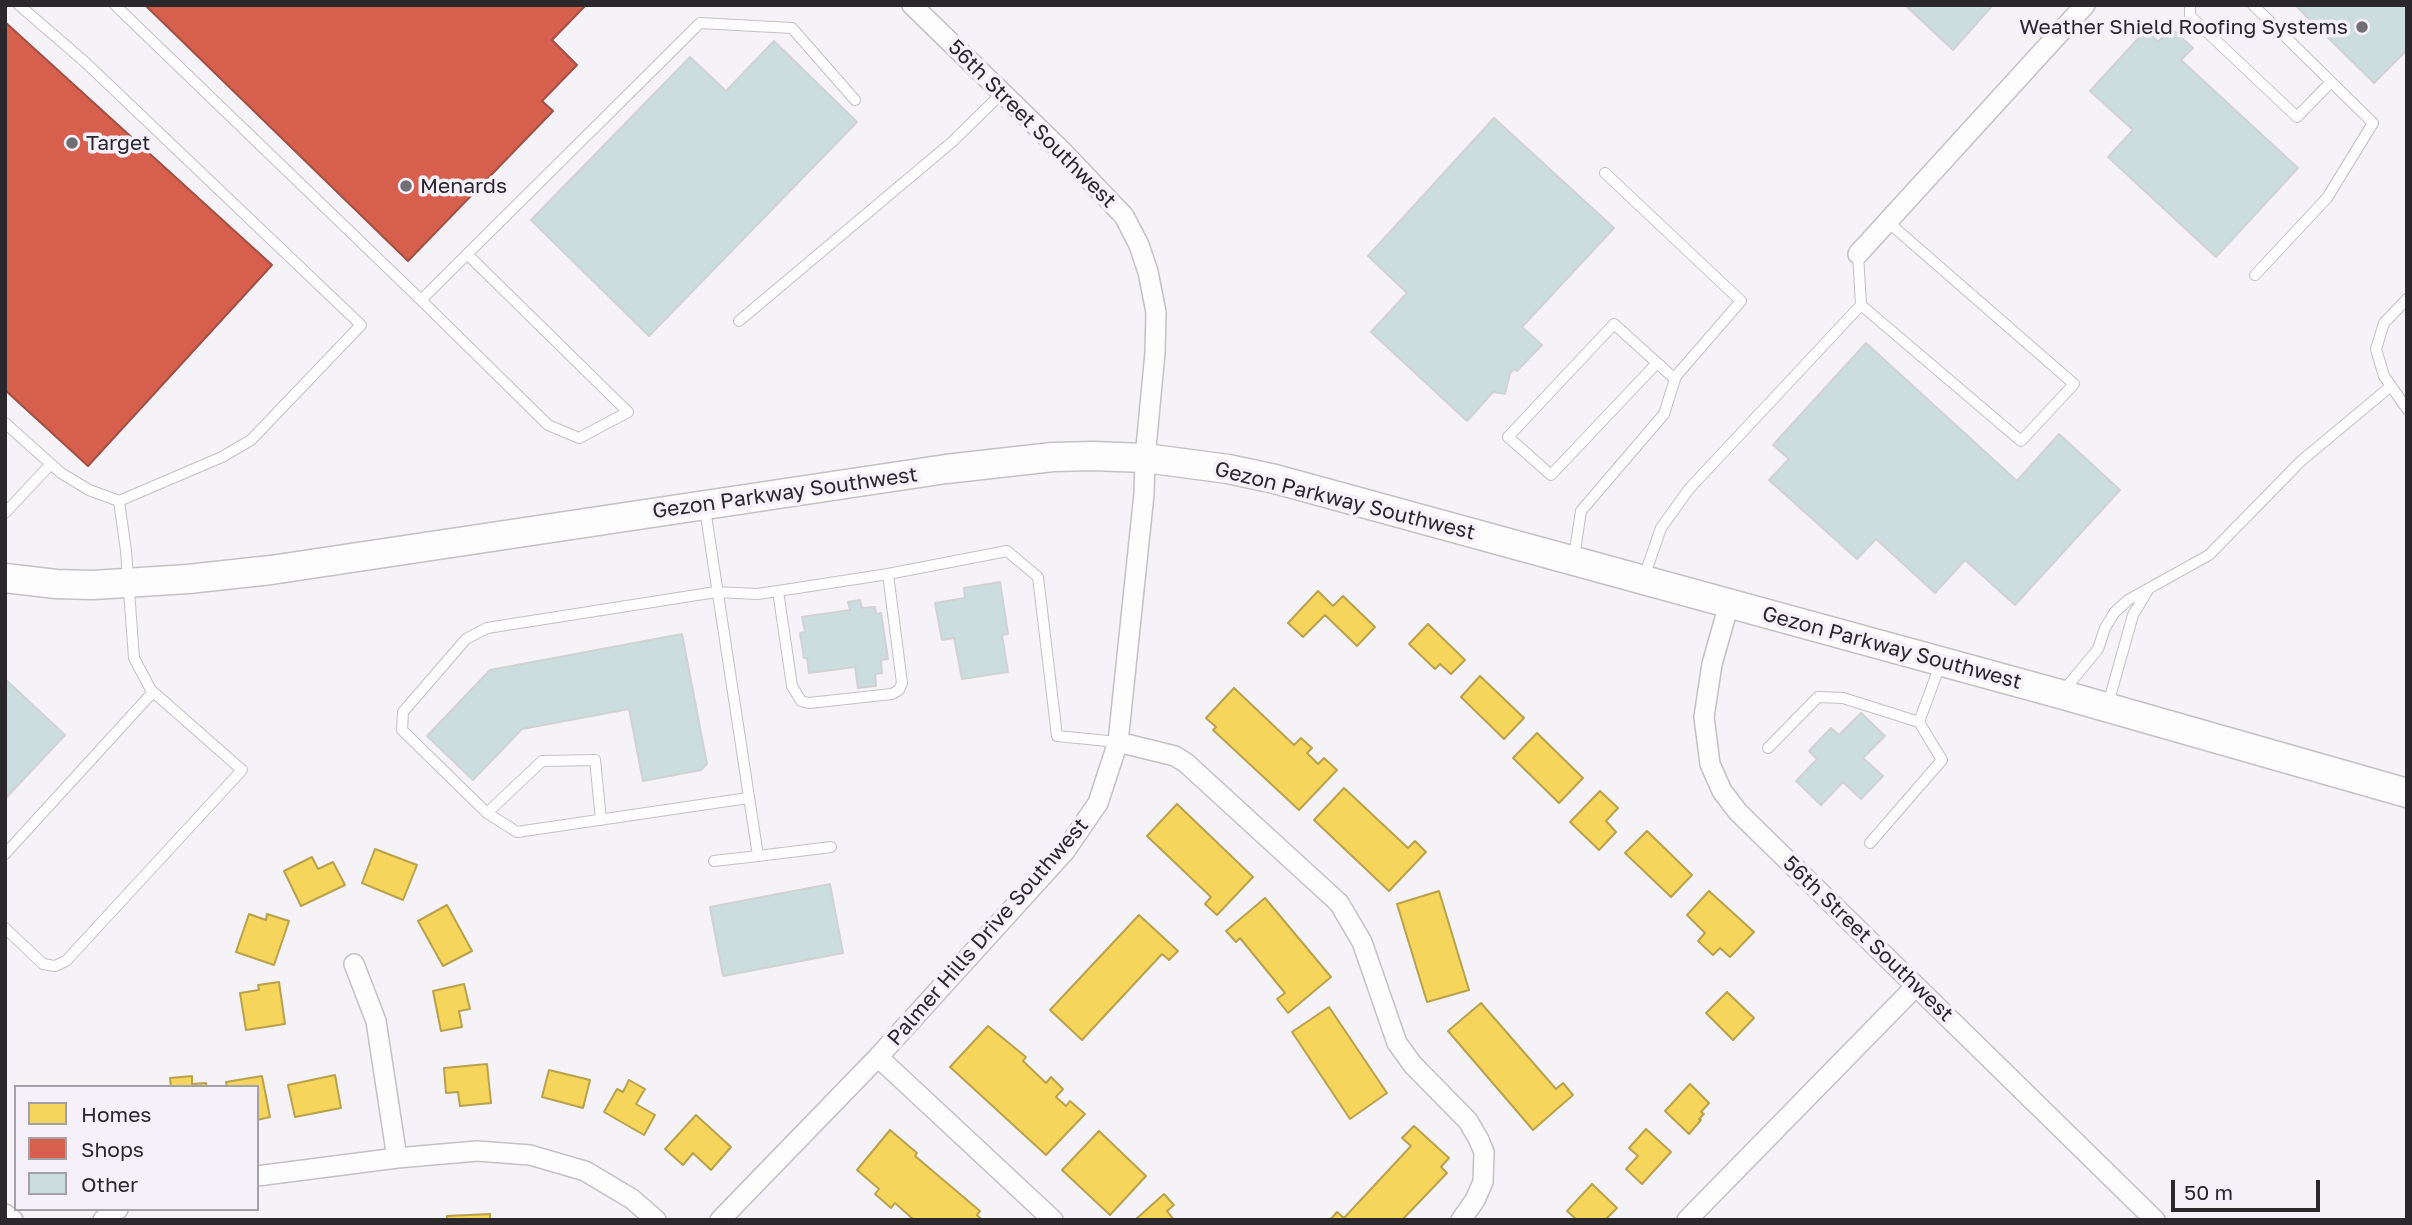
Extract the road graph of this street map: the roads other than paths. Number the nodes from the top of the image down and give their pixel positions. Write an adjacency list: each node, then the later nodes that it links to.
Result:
1 (19, 5): 26 (lane)
2 (115, 5): 16 (lane)
3 (912, 5): 8 (street, 56th Street Southwest)
4 (2085, 5): 11 (street)
5 (2190, 5): 7 (lane)
6 (2253, 5): 7 (lane)
7 (2331, 82): 14 (lane)
8 (1002, 93): 18 (lane); 24 (street, 56th Street Southwest)
9 (856, 100): 12 (lane)
10 (1605, 173): 20 (lane)
11 (1888, 222): 13 (street); 17 (lane)
12 (467, 254): 16 (lane); 16 (lane)
13 (1858, 254): 17 (lane)
14 (2255, 275)
15 (2407, 299): 21 (lane)
16 (421, 300)
17 (1861, 305): 32 (lane)
18 (739, 321)
19 (1657, 363): 19 (lane); 20 (lane)
20 (1675, 379): 29 (lane)
21 (2391, 386): 22 (lane); 34 (lane)
22 (2407, 409)
23 (5, 423): 25 (lane)
24 (1144, 458): 27 (main road, Gezon Parkway Southwest); 29 (main road, Gezon Parkway Southwest); 43 (street, Palmer Hills Drive Southwest)
25 (50, 465): 26 (lane); 28 (lane)
26 (119, 500): 33 (lane)
27 (704, 505): 33 (main road, Gezon Parkway Southwest); 36 (lane)
28 (5, 513)
29 (1574, 561): 32 (main road, Gezon Parkway Southwest)
30 (888, 575): 35 (lane); 35 (lane); 43 (lane)
31 (5, 578): 33 (main road, Gezon Parkway Southwest)
32 (1643, 581): 37 (main road, Gezon Parkway Southwest)
33 (128, 583): 39 (lane)
34 (2148, 590): 40 (lane); 41 (lane)
35 (778, 591): 36 (lane)
36 (716, 592): 46 (lane); 47 (lane)
37 (1729, 604): 38 (main road, Gezon Parkway Southwest); 56 (street, 56th Street Southwest)
38 (1941, 661): 40 (main road, Gezon Parkway Southwest); 42 (lane)
39 (153, 692): 51 (lane); 54 (lane)
40 (2060, 694): 41 (main road, Gezon Parkway Southwest)
41 (2107, 708): 45 (main road, Gezon Parkway Southwest)
42 (1919, 722): 44 (lane); 49 (lane)
43 (1118, 742): 57 (street, Palmer Hills Drive Southwest); 65 (street)
44 (1768, 748)
45 (2407, 793)
46 (748, 798): 48 (lane); 52 (lane)
47 (488, 813): 48 (lane); 48 (lane)
48 (601, 820)
49 (1870, 843)
50 (831, 847): 52 (lane)
51 (5, 855)
52 (758, 856): 53 (lane)
53 (714, 861)
54 (5, 928)
55 (354, 964): 58 (street)
56 (1916, 986): 66 (street); 67 (street, 56th Street Southwest)
57 (878, 1057): 63 (street, Palmer Hills Drive Southwest); 64 (street)
58 (397, 1158): 59 (street); 62 (street)
59 (259, 1176)
60 (5, 1214): 61 (street)
61 (13, 1220)
62 (656, 1220)
63 (720, 1220)
64 (1054, 1220)
65 (1461, 1220)
66 (1687, 1220)
67 (2155, 1220)

